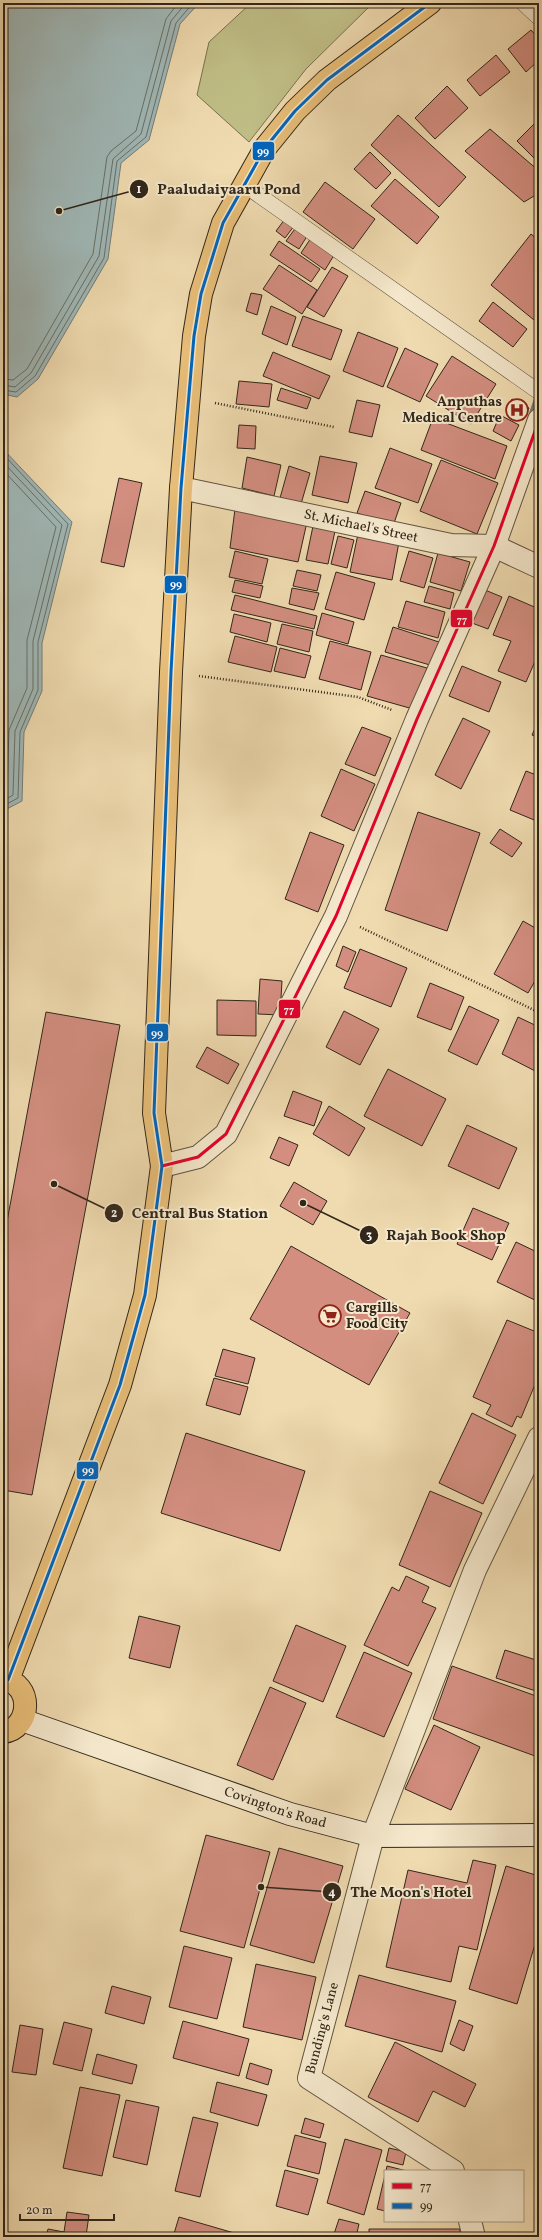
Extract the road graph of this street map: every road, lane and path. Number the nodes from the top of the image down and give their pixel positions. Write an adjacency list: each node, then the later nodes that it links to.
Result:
1 (430, 3): 4 (main road)
2 (523, 3): 3 (lane)
3 (539, 18)
4 (243, 184): 5 (lane); 6 (main road)
5 (539, 392)
6 (188, 397): 8 (path); 9 (main road)
7 (539, 420): 10 (street)
8 (334, 427)
9 (181, 488): 10 (street, St. Michael's Street); 12 (main road)
10 (494, 546): 11 (street, St. Michael's Street); 13 (street)
11 (539, 567)
12 (172, 672): 13 (path); 16 (main road)
13 (417, 719): 14 (street)
14 (336, 916): 15 (path); 16 (street)
15 (539, 1002)
16 (162, 1166): 18 (main road)
17 (539, 1438): 22 (street)
18 (6, 1680): 19 (main road)
19 (22, 1720): 20 (main road); 22 (street, Covington's Road)
20 (3, 1732)
21 (539, 1835): 22 (street, Covington's Road)
22 (374, 1836): 23 (street, Bunding's Lane)
23 (451, 2170)

